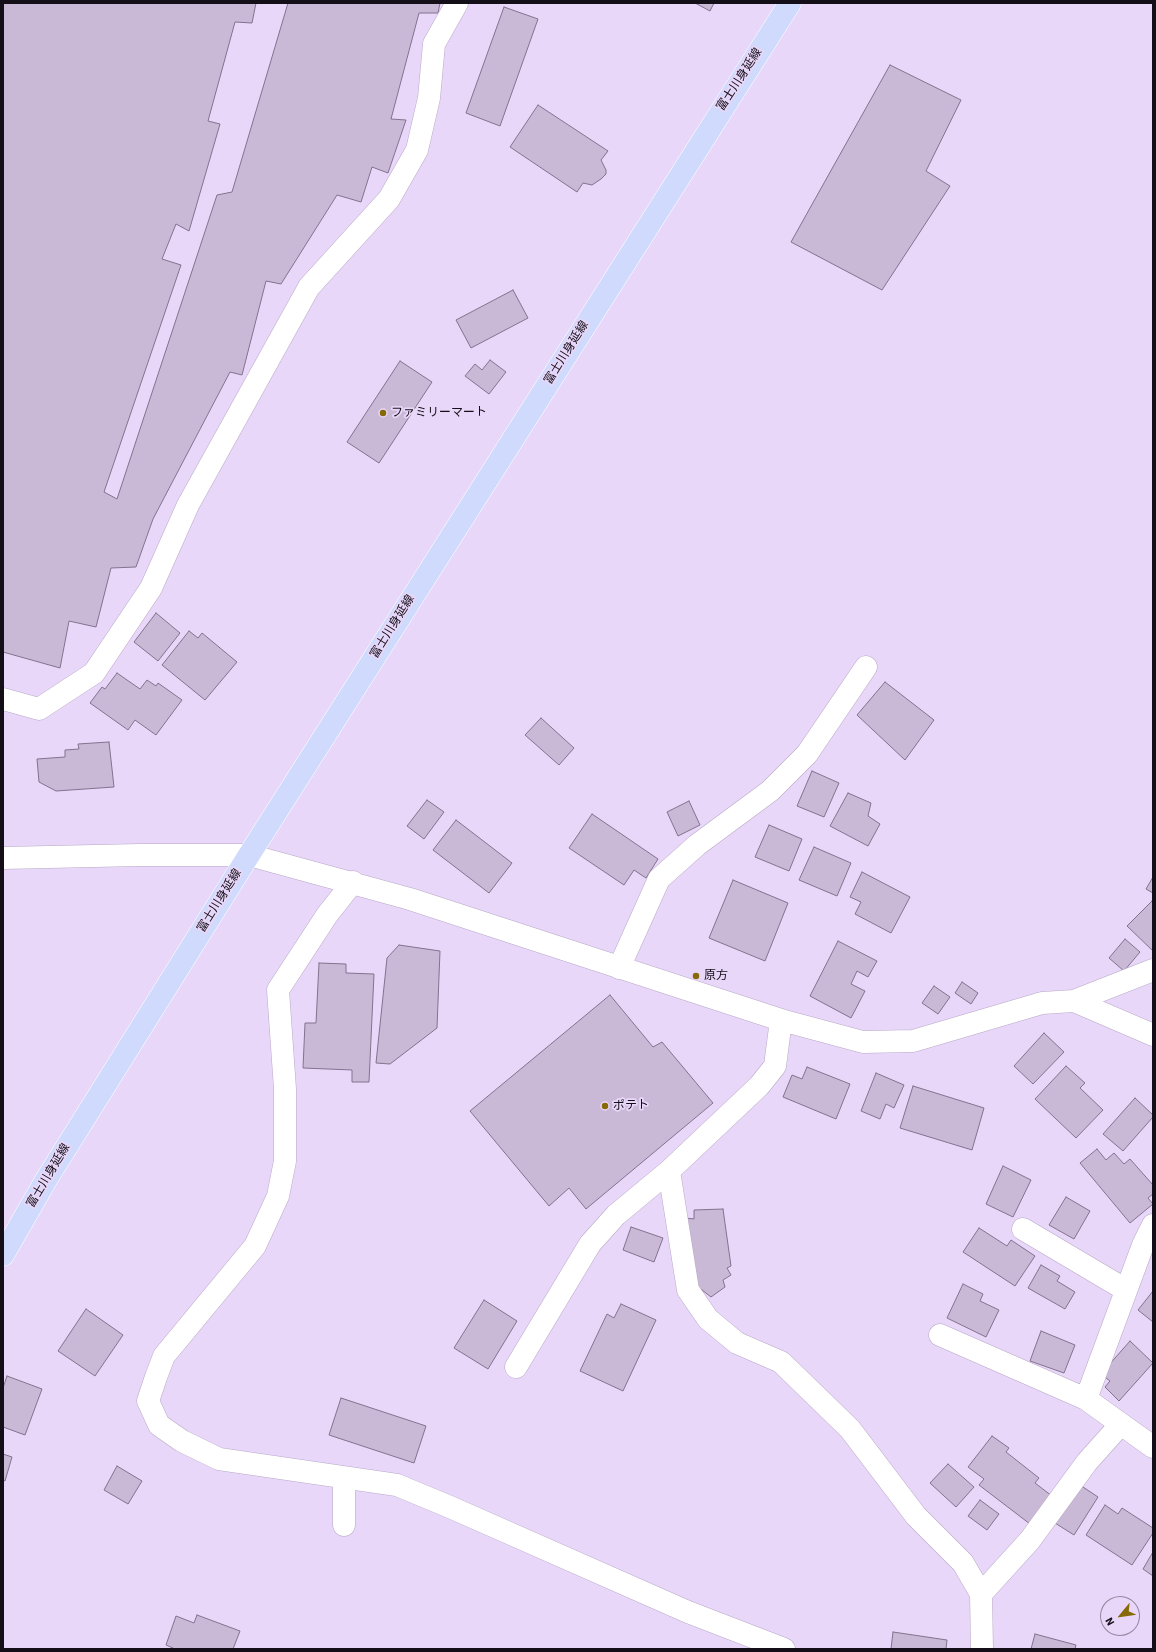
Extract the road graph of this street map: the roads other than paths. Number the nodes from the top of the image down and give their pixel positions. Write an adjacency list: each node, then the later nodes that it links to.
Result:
1 (457, 3): 4 (street)
2 (790, 3): 5 (main road, 富士川身延線)
3 (866, 667): 8 (street)
4 (3, 699)
5 (249, 855): 6 (street); 7 (street); 16 (main road, 富士川身延線)
6 (3, 858)
7 (353, 882): 8 (street); 23 (street)
8 (619, 968): 11 (street)
9 (1153, 970): 10 (street)
10 (1074, 1001): 11 (street); 12 (street)
11 (781, 1020): 13 (street)
12 (1153, 1036)
13 (669, 1171): 19 (street); 25 (street)
14 (1153, 1225): 17 (street)
15 (1023, 1229): 17 (street)
16 (3, 1255)
17 (1126, 1290): 20 (street)
18 (940, 1335): 20 (street)
19 (516, 1367)
20 (1086, 1399): 21 (street)
21 (1121, 1424): 22 (street); 25 (street)
22 (1153, 1447)
23 (344, 1478): 24 (street); 26 (street)
24 (344, 1526)
25 (981, 1594): 27 (street)
26 (784, 1649)
27 (982, 1649)

